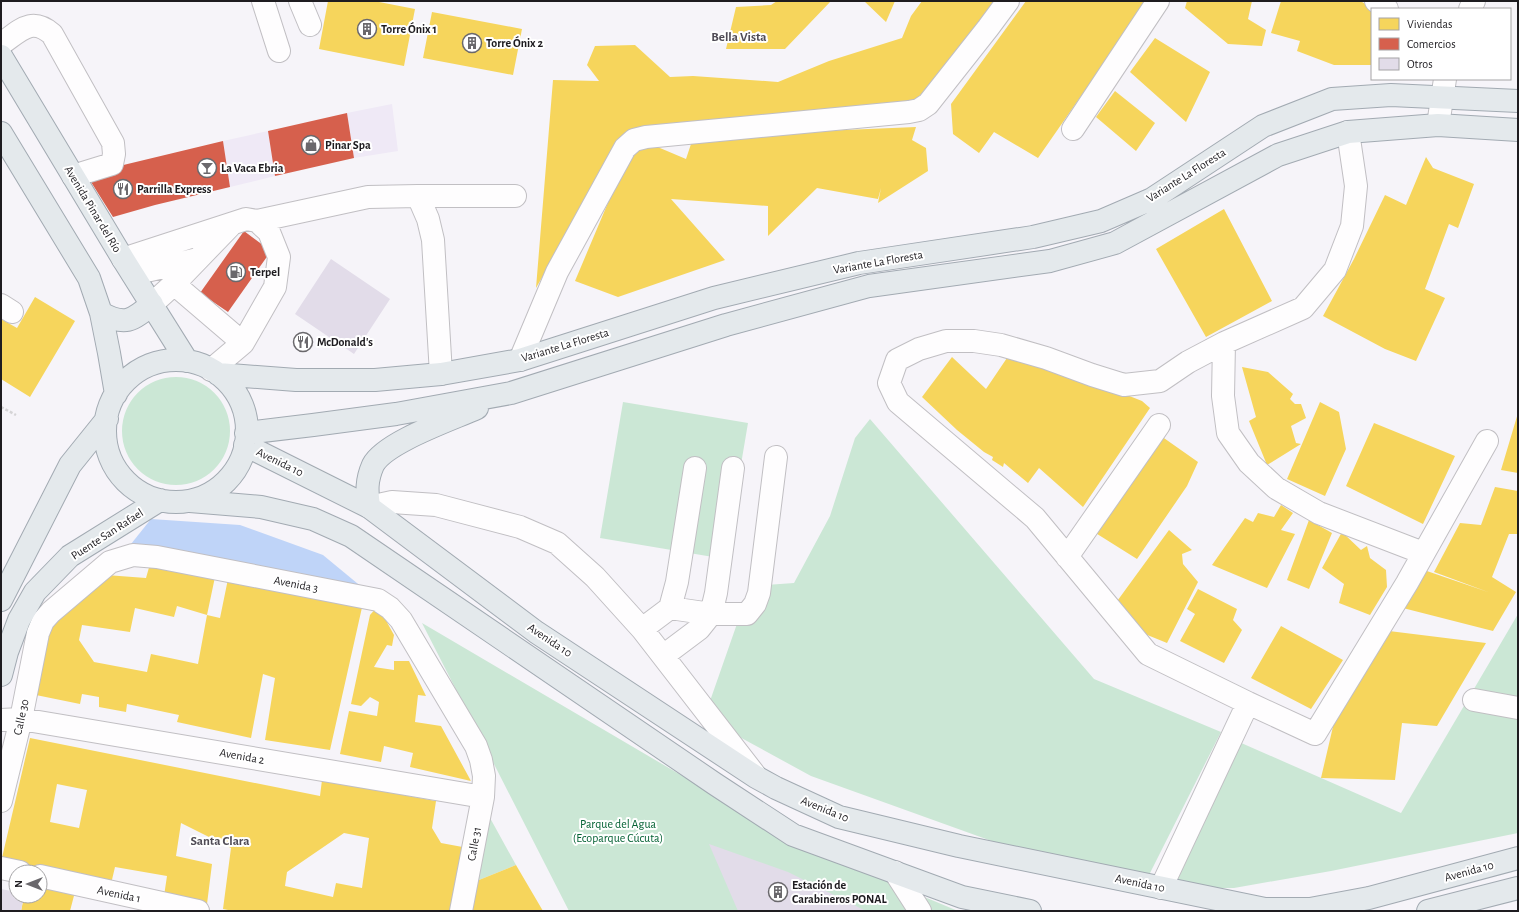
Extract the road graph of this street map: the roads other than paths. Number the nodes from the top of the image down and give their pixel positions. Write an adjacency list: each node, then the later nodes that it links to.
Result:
1 (263, 1): 9 (street)
2 (300, 1): 7 (street)
3 (1008, 1): 30 (street)
4 (1158, 1): 14 (street)
5 (1376, 1): 6 (street)
6 (1386, 8)
7 (310, 25)
8 (1, 44): 18 (street)
9 (279, 51)
10 (1, 56): 18 (main road, Avenida Pinar del Río)
11 (1443, 88): 12 (main road, Variante La Floresta); 13 (street); 30 (main road, Variante La Floresta)
12 (1518, 101)
13 (1438, 125): 15 (main road, Variante La Floresta); 16 (main road, Variante La Floresta)
14 (1073, 129)
15 (1518, 130)
16 (1348, 132): 29 (street); 34 (main road, Variante La Floresta)
17 (1, 133): 27 (main road)
18 (73, 176): 24 (main road, Avenida Pinar del Río)
19 (418, 196): 20 (street); 21 (street); 33 (street)
20 (515, 196)
21 (258, 221): 22 (street); 28 (street)
22 (234, 222): 23 (street); 24 (street)
23 (198, 259): 24 (street); 25 (street)
24 (128, 267): 26 (main road, Avenida Pinar del Río)
25 (174, 284): 26 (street); 28 (street)
26 (152, 304): 27 (main road); 31 (main road, Avenida Pinar del Río)
27 (100, 313): 35 (main road)
28 (243, 343): 32 (street)
29 (1224, 343): 46 (street); 47 (street)
30 (520, 360): 33 (main road, Variante La Floresta)
31 (187, 361): 32 (main road); 35 (main road)
32 (214, 372): 33 (main road, Variante La Floresta); 38 (main road)
33 (441, 374)
34 (511, 393): 38 (main road, Variante La Floresta); 45 (main road)
35 (116, 394): 36 (main road)
36 (107, 419): 43 (main road); 48 (main road)
37 (1159, 425): 47 (street)
38 (246, 439): 44 (main road); 45 (main road, Avenida 10)
39 (1487, 441): 46 (street)
40 (776, 457): 50 (street)
41 (696, 468): 49 (street)
42 (733, 468): 50 (street)
43 (160, 500): 44 (main road); 54 (main road, Puente San Rafael)
44 (190, 501): 63 (main road)
45 (370, 507): 51 (street); 59 (main road, Avenida 10)
46 (1423, 554): 56 (street)
47 (1067, 557): 56 (street)
48 (1, 600)
49 (670, 608): 50 (street); 51 (street)
50 (711, 614): 53 (street)
51 (642, 629): 53 (street)
52 (38, 633): 58 (street, Calle 30); 60 (street, Avenida 3)
53 (663, 656): 59 (street)
54 (1, 675)
55 (1474, 700): 57 (street)
56 (1248, 703): 65 (street)
57 (1518, 708)
58 (11, 720): 60 (street, Avenida 2); 61 (street, Calle 30)
59 (756, 777): 65 (main road, Avenida 10)
60 (483, 786): 68 (street, Calle 31)
61 (1, 801)
62 (1518, 858): 65 (main road, Avenida 10)
63 (895, 872): 69 (street); 70 (main road)
64 (48, 878): 67 (street, Avenida 1)
65 (1161, 888)
66 (1518, 888): 71 (main road)
67 (198, 911)
68 (461, 911)
69 (920, 911)
70 (1027, 911)
71 (1428, 911)

